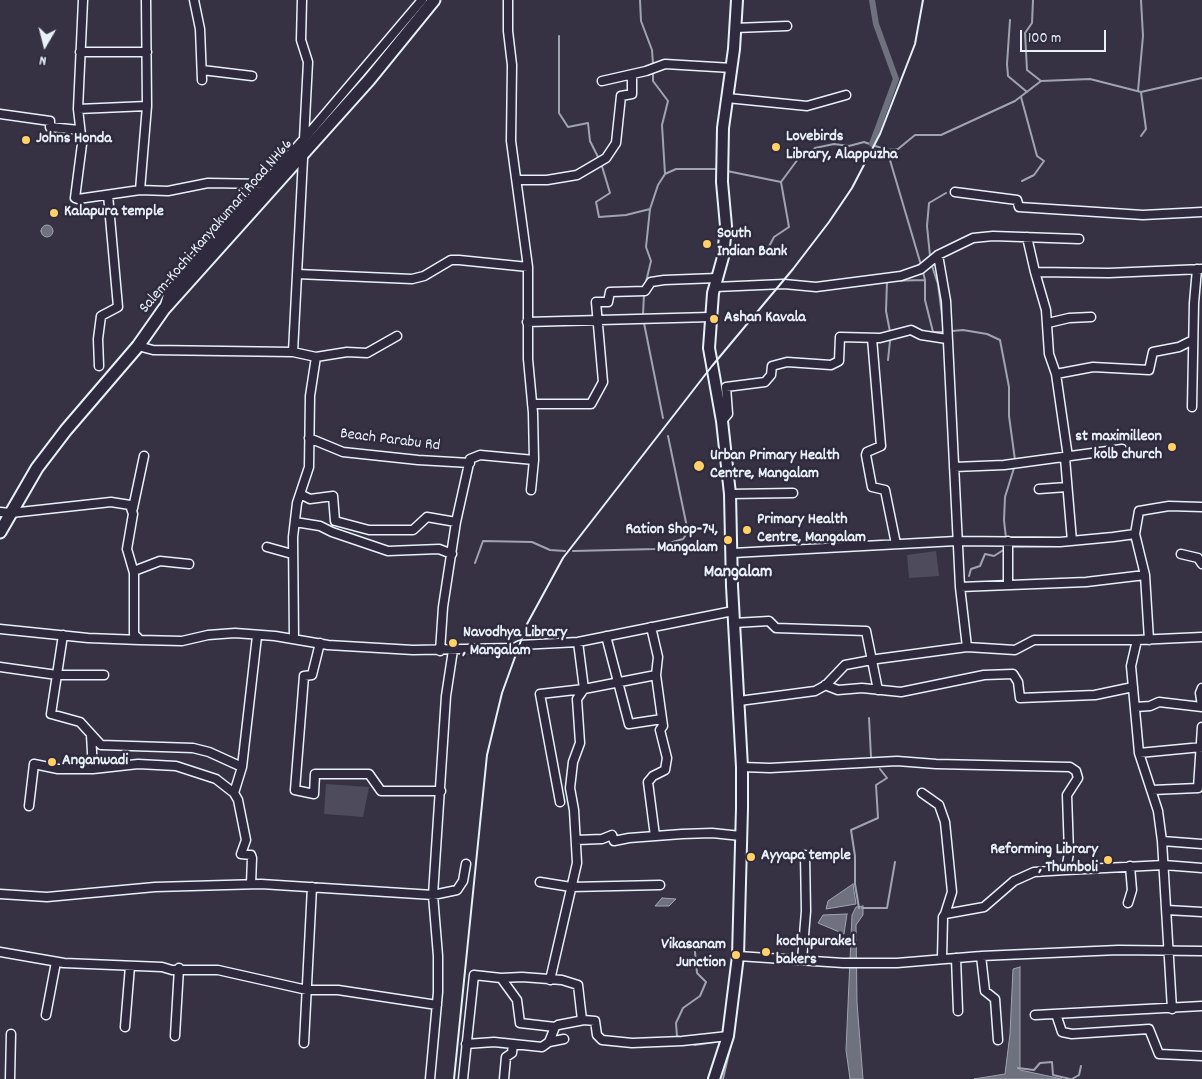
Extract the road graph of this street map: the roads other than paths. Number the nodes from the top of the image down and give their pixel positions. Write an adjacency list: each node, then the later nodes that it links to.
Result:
1 (83, 0): 11 (street)
2 (146, 0): 12 (street)
3 (194, 0): 14 (street)
4 (302, 0): 25 (street)
5 (422, 0): 25 (street)
6 (434, 0): 26 (highway, Salem-Kochi-Kanyakumari Road NH66)
7 (508, 0): 27 (street)
8 (737, 0): 10 (main road)
9 (787, 26): 10 (street)
10 (735, 28): 13 (main road)
11 (80, 52): 12 (street); 22 (street)
12 (147, 52): 21 (street)
13 (732, 68): 15 (street); 20 (main road)
14 (202, 70): 16 (street); 17 (street)
15 (632, 74): 18 (street); 27 (street)
16 (252, 76)
17 (202, 80)
18 (602, 81)
19 (846, 95): 20 (street)
20 (727, 98): 40 (main road)
21 (147, 106): 22 (street); 29 (street)
22 (78, 109): 24 (street)
23 (0, 114): 24 (street)
24 (80, 130): 31 (street)
25 (304, 139): 26 (street); 28 (street)
26 (304, 153): 28 (highway, Salem-Kochi-Kanyakumari Road NH66); 39 (street)
27 (517, 180): 36 (street)
28 (270, 185): 29 (street); 50 (highway, Salem-Kochi-Kanyakumari Road NH66)
29 (140, 190): 31 (street)
30 (955, 192): 32 (street)
31 (108, 195): 53 (street)
32 (1202, 212)
33 (1027, 236): 34 (street); 35 (street); 38 (street)
34 (1079, 239)
35 (938, 255): 40 (street); 48 (street)
36 (528, 267): 39 (street); 44 (street)
37 (1200, 269): 38 (street); 49 (street)
38 (1035, 272): 45 (street)
39 (297, 274): 51 (street)
40 (716, 283): 42 (main road); 43 (street)
41 (1091, 317): 45 (street)
42 (710, 318): 43 (street); 57 (main road)
43 (598, 320): 44 (street); 55 (street)
44 (527, 322): 55 (street)
45 (1048, 323): 54 (street)
46 (397, 336): 52 (street)
47 (872, 338): 48 (street); 57 (street); 81 (street)
48 (946, 339): 64 (street)
49 (1193, 340): 54 (street); 56 (street)
50 (138, 346): 51 (street); 73 (highway, Salem-Kochi-Kanyakumari Road NH66)
51 (293, 352): 52 (street)
52 (316, 357): 58 (street)
53 (99, 366)
54 (1056, 374): 61 (street)
55 (532, 404): 62 (street)
56 (1192, 407)
57 (722, 421): 70 (main road)
58 (309, 438): 63 (street, Beach Parabu Rd); 69 (street)
59 (1122, 449): 61 (street)
60 (144, 456): 72 (street)
61 (1066, 457): 64 (street); 65 (street)
62 (534, 460): 63 (street); 67 (street)
63 (470, 463): 75 (street)
64 (954, 467): 78 (street)
65 (1067, 487): 66 (street); 80 (street)
66 (1039, 489)
67 (531, 490)
68 (793, 493): 70 (street)
69 (300, 494): 74 (street); 75 (street)
70 (730, 494): 83 (main road)
71 (1202, 507): 77 (street)
72 (132, 508): 73 (street); 89 (street)
73 (6, 513): 76 (highway, Salem-Kochi-Kanyakumari Road NH66)
74 (294, 522): 84 (street); 85 (street)
75 (456, 522): 85 (street)
76 (0, 532)
77 (1136, 534): 80 (street); 90 (street)
78 (956, 541): 79 (street); 81 (street); 92 (street)
79 (1008, 541): 80 (street); 91 (street)
80 (1072, 541)
81 (896, 544): 83 (street)
82 (267, 547): 84 (street)
83 (733, 553): 93 (main road)
84 (292, 554): 101 (street)
85 (452, 554): 108 (street)
86 (1181, 554): 88 (street)
87 (190, 564): 89 (street)
88 (1202, 564)
89 (134, 571): 102 (street)
90 (1145, 575): 91 (street); 104 (street)
91 (1008, 585): 92 (street)
92 (960, 587): 107 (street)
93 (733, 611): 94 (main road); 95 (street)
94 (734, 623): 110 (street); 121 (main road)
95 (650, 627): 99 (street); 113 (street)
96 (0, 629): 97 (street)
97 (63, 635): 102 (street); 112 (street)
98 (257, 636): 101 (street); 102 (street); 129 (street)
99 (606, 636): 105 (street); 115 (street)
100 (1202, 637): 104 (street)
101 (294, 639): 106 (street)
102 (140, 640)
103 (1137, 640): 104 (street); 107 (street); 117 (street)
104 (1149, 640)
105 (578, 642): 109 (street); 119 (street)
106 (320, 643): 108 (street); 133 (street)
107 (967, 647): 110 (street)
108 (440, 650): 109 (street)
109 (453, 650): 133 (street)
110 (871, 660): 116 (street); 120 (street)
111 (0, 667): 112 (street)
112 (57, 675): 114 (street); 126 (street)
113 (656, 675): 115 (street); 124 (street)
114 (104, 676)
115 (619, 683): 119 (street); 124 (street)
116 (825, 685): 120 (street); 121 (street)
117 (1133, 687): 120 (street); 123 (street)
118 (1202, 688): 122 (street)
119 (584, 689): 136 (street); 140 (street)
120 (878, 690)
121 (738, 701): 130 (main road)
122 (1202, 706): 123 (street)
123 (1136, 707): 128 (street)
124 (662, 719): 138 (street)
125 (1202, 727): 127 (street)
126 (91, 735): 129 (street); 131 (street)
127 (1201, 747): 128 (street); 132 (street)
128 (1139, 753): 132 (street)
129 (242, 767): 134 (street)
130 (742, 767): 139 (main road); 148 (street)
131 (93, 769): 134 (street); 137 (street)
132 (1152, 790): 141 (street)
133 (441, 791): 155 (street)
134 (234, 793): 150 (street)
135 (922, 793): 159 (street)
136 (560, 802)
137 (29, 806)
138 (655, 836): 139 (street); 140 (street)
139 (741, 836): 163 (main road)
140 (576, 840): 153 (street)
141 (1162, 840): 142 (street); 145 (street)
142 (1202, 844)
143 (805, 855): 167 (street)
144 (466, 864): 155 (street)
145 (1164, 865): 146 (street); 147 (street); 157 (street)
146 (1130, 866): 148 (street); 156 (street)
147 (1202, 868)
148 (1066, 870): 159 (street)
149 (540, 882): 153 (street)
150 (251, 884): 152 (street); 154 (street)
151 (660, 885): 153 (street)
152 (312, 887): 155 (street); 173 (street)
153 (571, 887): 172 (street)
154 (0, 894)
155 (433, 895): 174 (street)
156 (1128, 903)
157 (1167, 910): 158 (street); 160 (street)
158 (1202, 912)
159 (945, 914): 165 (street)
160 (1168, 951): 161 (street); 164 (street); 176 (street)
161 (1202, 951)
162 (0, 952): 168 (street)
163 (738, 956): 167 (street); 186 (main road)
164 (981, 956): 166 (street); 188 (street)
165 (942, 958): 166 (street); 167 (street)
166 (956, 958): 177 (street)
167 (802, 960)
168 (56, 962): 169 (street); 179 (street)
169 (130, 966): 170 (street); 182 (street)
170 (179, 968): 173 (street); 185 (street)
171 (501, 978): 172 (street); 183 (street); 191 (street)
172 (550, 980): 181 (street)
173 (307, 990): 174 (street); 190 (street)
174 (437, 1005): 195 (street)
175 (1202, 1006): 176 (street)
176 (1172, 1009): 178 (street)
177 (958, 1011)
178 (1056, 1014): 180 (street); 193 (street)
179 (46, 1015)
180 (1036, 1015)
181 (582, 1020): 183 (street); 186 (street)
182 (125, 1027)
183 (555, 1027): 189 (street)
184 (11, 1034): 194 (street)
185 (175, 1036)
186 (728, 1036): 198 (main road)
187 (564, 1039): 189 (street)
188 (998, 1040)
189 (549, 1042): 192 (street)
190 (304, 1043)
191 (466, 1044): 192 (street); 196 (street)
192 (513, 1044): 197 (street)
193 (1202, 1056)
194 (10, 1079)
195 (430, 1079)
196 (463, 1079)
197 (504, 1079)
198 (714, 1079)

